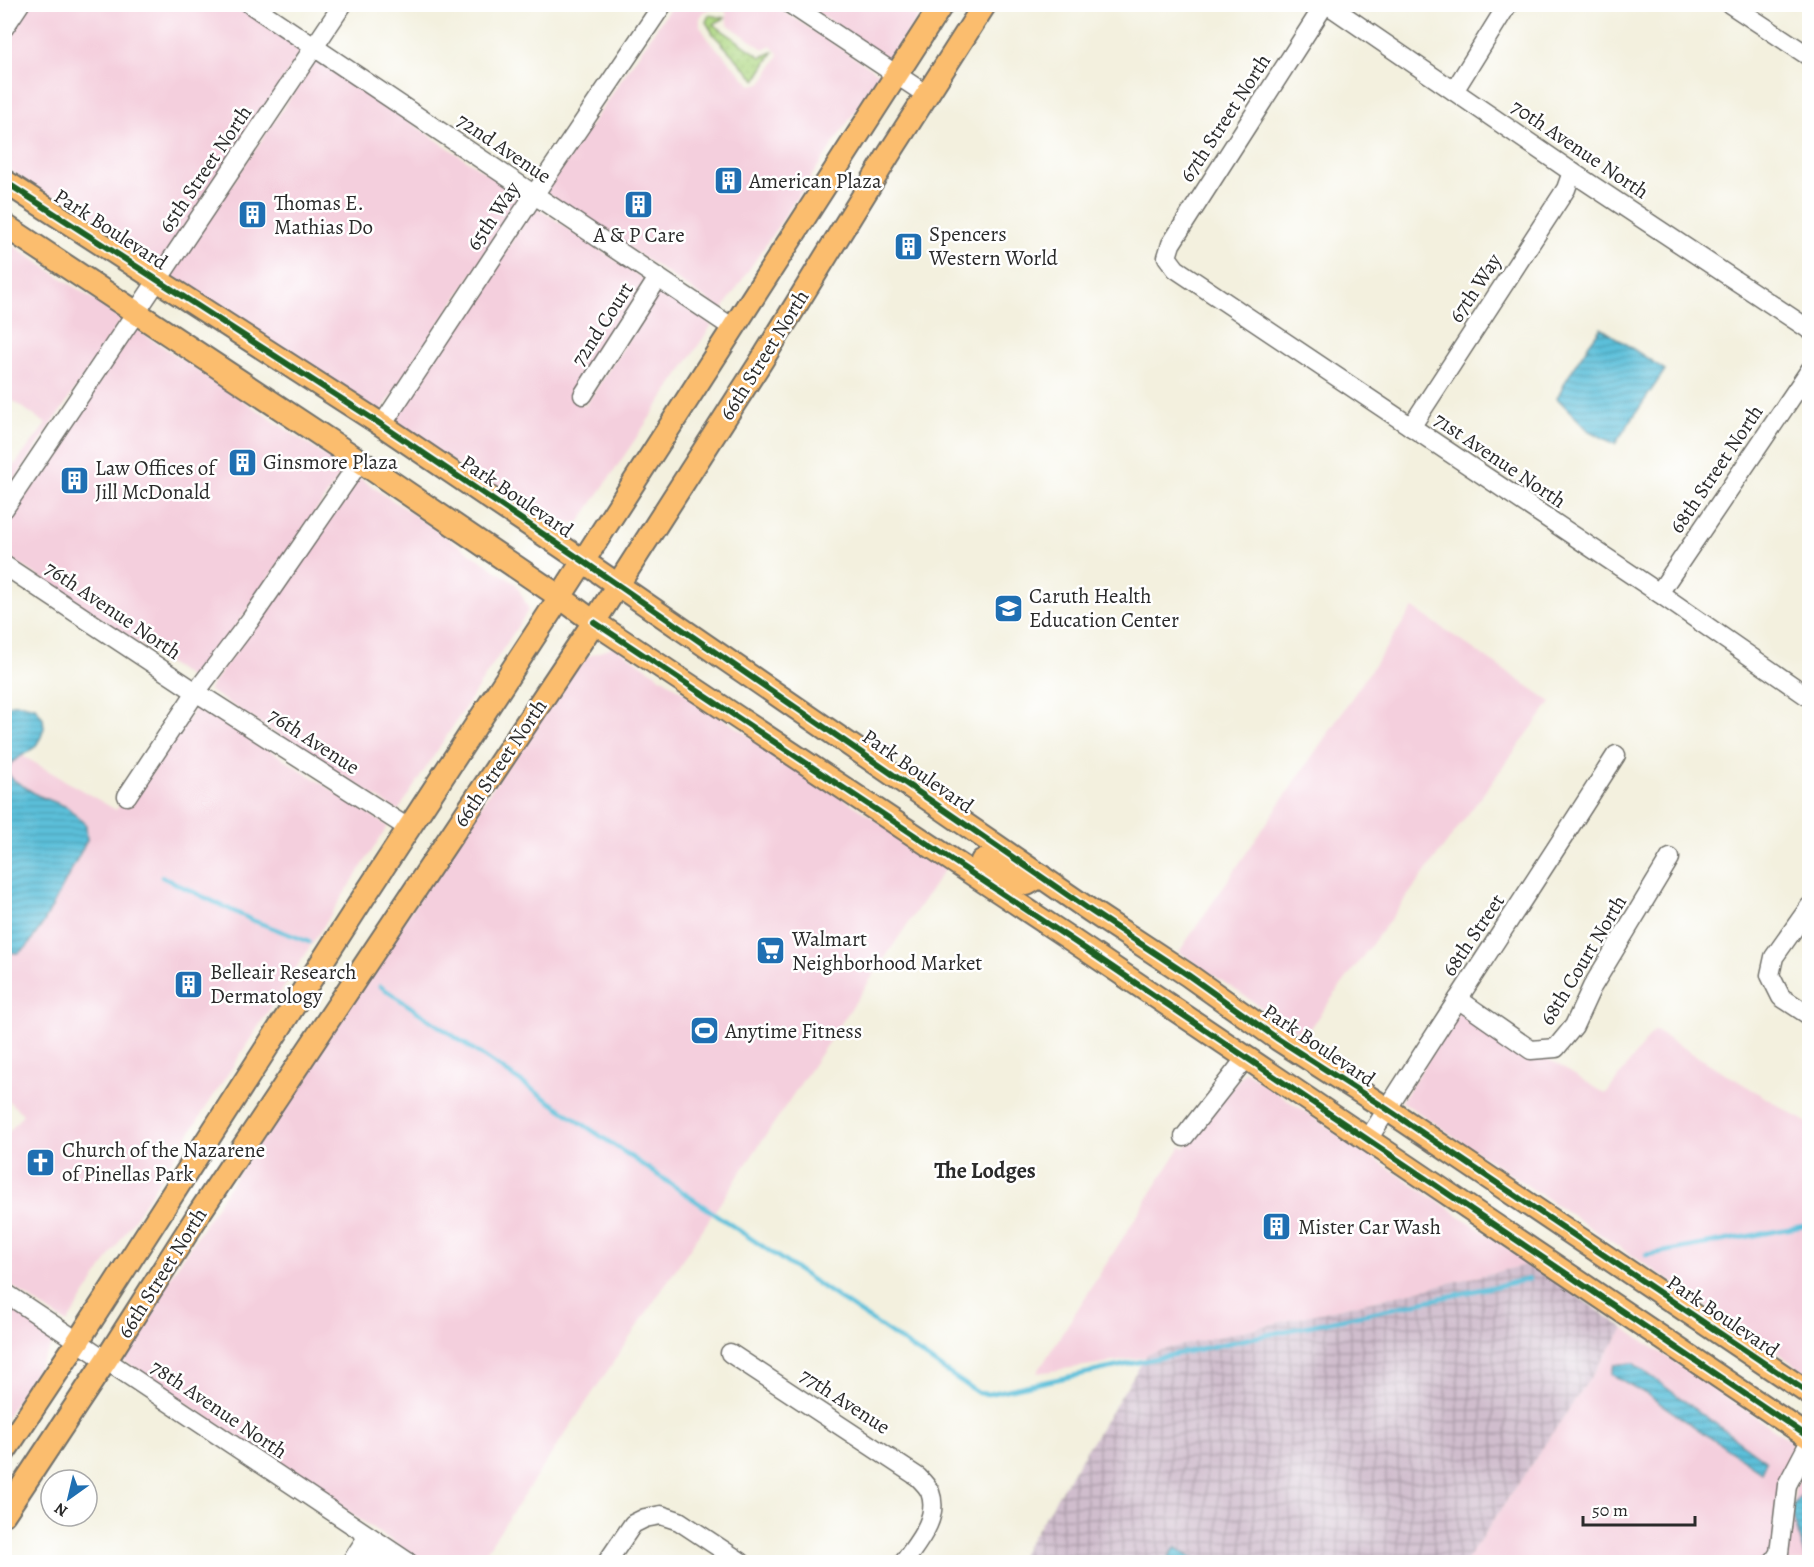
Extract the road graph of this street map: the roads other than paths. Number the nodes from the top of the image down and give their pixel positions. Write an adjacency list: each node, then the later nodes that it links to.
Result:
1 (20, 4): 11 (street)
2 (250, 4): 12 (street, 72nd Avenue)
3 (343, 4): 12 (street, 65th Street North)
4 (663, 4): 19 (street, 65th Way)
5 (790, 4): 14 (street)
6 (942, 4): 14 (main road, 66th Street North)
7 (985, 4): 16 (main road, 66th Street North)
8 (1326, 4): 15 (street, 70th Avenue North); 21 (street, 67th Street North)
9 (1508, 4): 15 (street)
10 (1730, 4): 13 (street)
11 (4, 28)
12 (314, 48): 19 (street, 72nd Avenue); 23 (street, 65th Street North)
13 (1809, 57)
14 (897, 75): 16 (street); 25 (main road, 66th Street North)
15 (1454, 91): 17 (street, 70th Avenue North)
16 (927, 95): 35 (main road, 66th Street North)
17 (1572, 172): 26 (street, 70th Avenue North); 30 (street, 67th Way)
18 (4, 181): 23 (main road, Park Boulevard)
19 (534, 195): 22 (street, 72nd Avenue); 29 (street, 65th Way)
20 (4, 225): 24 (main road)
21 (1167, 257): 30 (street, 71st Avenue North)
22 (658, 278): 25 (street, 72nd Avenue); 28 (street, 72nd Court)
23 (158, 280): 24 (street, 65th Street North); 29 (main road, Park Boulevard)
24 (136, 313): 31 (main road); 32 (street, 65th Street North)
25 (733, 328): 33 (main road, 66th Street North)
26 (1809, 330)
27 (1809, 370): 36 (street, 68th Street North)
28 (583, 395)
29 (382, 425): 33 (main road, Park Boulevard)
30 (1411, 428): 36 (street, 71st Avenue North)
31 (360, 461): 37 (main road); 39 (street)
32 (4, 508)
33 (583, 561): 35 (main road, Park Boulevard); 37 (main road, 66th Street North)
34 (4, 565): 39 (street, 76th Avenue North)
35 (618, 585): 38 (main road, 66th Street North); 46 (main road, Park Boulevard)
36 (1659, 593): 40 (street, 71st Avenue North)
37 (560, 597): 38 (main road); 43 (main road, 66th Street North)
38 (594, 622): 44 (main road); 57 (main road, 66th Street North)
39 (196, 692): 42 (street); 43 (street, 76th Avenue)
40 (1809, 698)
41 (1616, 755): 48 (street, 68th Street)
42 (127, 796)
43 (408, 828): 55 (main road, 66th Street North)
44 (926, 843): 46 (main road); 50 (main road)
45 (1670, 858): 48 (street, 68th Court North)
46 (1041, 876): 51 (main road, Park Boulevard)
47 (1809, 906): 49 (street)
48 (1458, 999): 51 (street, 68th Street)
49 (1809, 1016)
50 (1246, 1058): 52 (street); 53 (main road)
51 (1387, 1109): 53 (street, 68th Street); 58 (main road, Park Boulevard)
52 (1184, 1137)
53 (1367, 1141): 59 (main road)
54 (4, 1292): 55 (street, 78th Avenue North)
55 (78, 1341): 57 (street, 78th Avenue North); 60 (main road, 66th Street North)
56 (730, 1353): 68 (street, 77th Avenue)
57 (106, 1360): 61 (main road, 66th Street North); 62 (street, 78th Avenue North)
58 (1809, 1394)
59 (1809, 1439): 69 (street)
60 (4, 1452)
61 (4, 1514)
62 (375, 1540): 63 (street); 64 (street); 65 (street, 78th Avenue North)
63 (351, 1563)
64 (369, 1563)
65 (408, 1563)
66 (607, 1563): 67 (street)
67 (741, 1563)
68 (904, 1563)
69 (1773, 1563)

